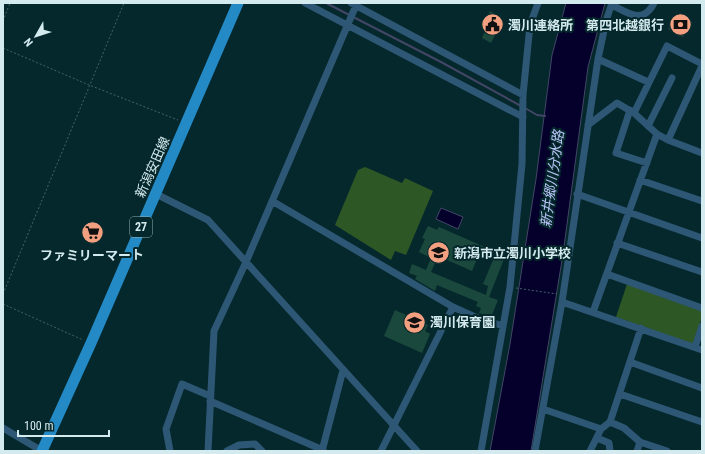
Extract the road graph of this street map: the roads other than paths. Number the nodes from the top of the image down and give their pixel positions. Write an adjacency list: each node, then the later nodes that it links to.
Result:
1 (238, 3): 22 (main road, 新潟安田線 / 27)
2 (305, 3): 7 (street)
3 (538, 3): 12 (street)
4 (654, 3): 5 (street)
5 (612, 4): 8 (street)
6 (355, 5): 7 (street); 12 (street)
7 (348, 23): 14 (street); 24 (street)
8 (598, 59): 11 (street); 15 (street)
9 (702, 65): 11 (street); 18 (street)
10 (672, 78): 16 (street)
11 (648, 82): 13 (street)
12 (523, 95): 14 (street)
13 (632, 112): 15 (street); 16 (street); 20 (street)
14 (524, 117): 36 (street)
15 (588, 125): 23 (street)
16 (648, 126): 17 (street)
17 (657, 134): 18 (street); 20 (street)
18 (668, 140): 19 (street)
19 (702, 153)
20 (647, 163): 21 (street)
21 (640, 180): 25 (street); 26 (street)
22 (156, 194): 29 (street); 54 (main road, 新潟安田線 / 27)
23 (577, 194): 26 (street); 32 (street)
24 (272, 201): 29 (street); 33 (street)
25 (702, 201)
26 (629, 211): 27 (street); 28 (street)
27 (702, 238)
28 (617, 243): 30 (street); 31 (street)
29 (246, 262): 41 (street); 44 (street)
30 (702, 272)
31 (606, 274): 34 (street); 35 (street)
32 (562, 302): 35 (street); 45 (street)
33 (453, 307): 36 (street); 48 (street)
34 (702, 308)
35 (593, 312): 38 (street)
36 (503, 326): 61 (street)
37 (702, 326): 39 (street)
38 (641, 328): 39 (street); 40 (street)
39 (698, 349)
40 (630, 362): 42 (street); 43 (street)
41 (343, 370): 48 (street); 53 (street)
42 (702, 388)
43 (620, 394): 46 (street); 47 (street)
44 (210, 399): 53 (street); 55 (street); 56 (street)
45 (543, 409): 50 (street); 62 (street)
46 (610, 422): 50 (street); 52 (street)
47 (702, 422)
48 (394, 426): 59 (street); 60 (street)
49 (3, 428): 54 (street)
50 (601, 429): 51 (street)
51 (597, 438): 63 (street); 64 (street)
52 (640, 442): 65 (street); 66 (street)
53 (323, 450)
54 (42, 451)
55 (170, 451)
56 (208, 451)
57 (227, 451): 58 (street)
58 (262, 451)
59 (381, 451)
60 (417, 451)
61 (481, 451)
62 (535, 451)
63 (590, 451)
64 (610, 451)
65 (637, 451)
66 (667, 451)

